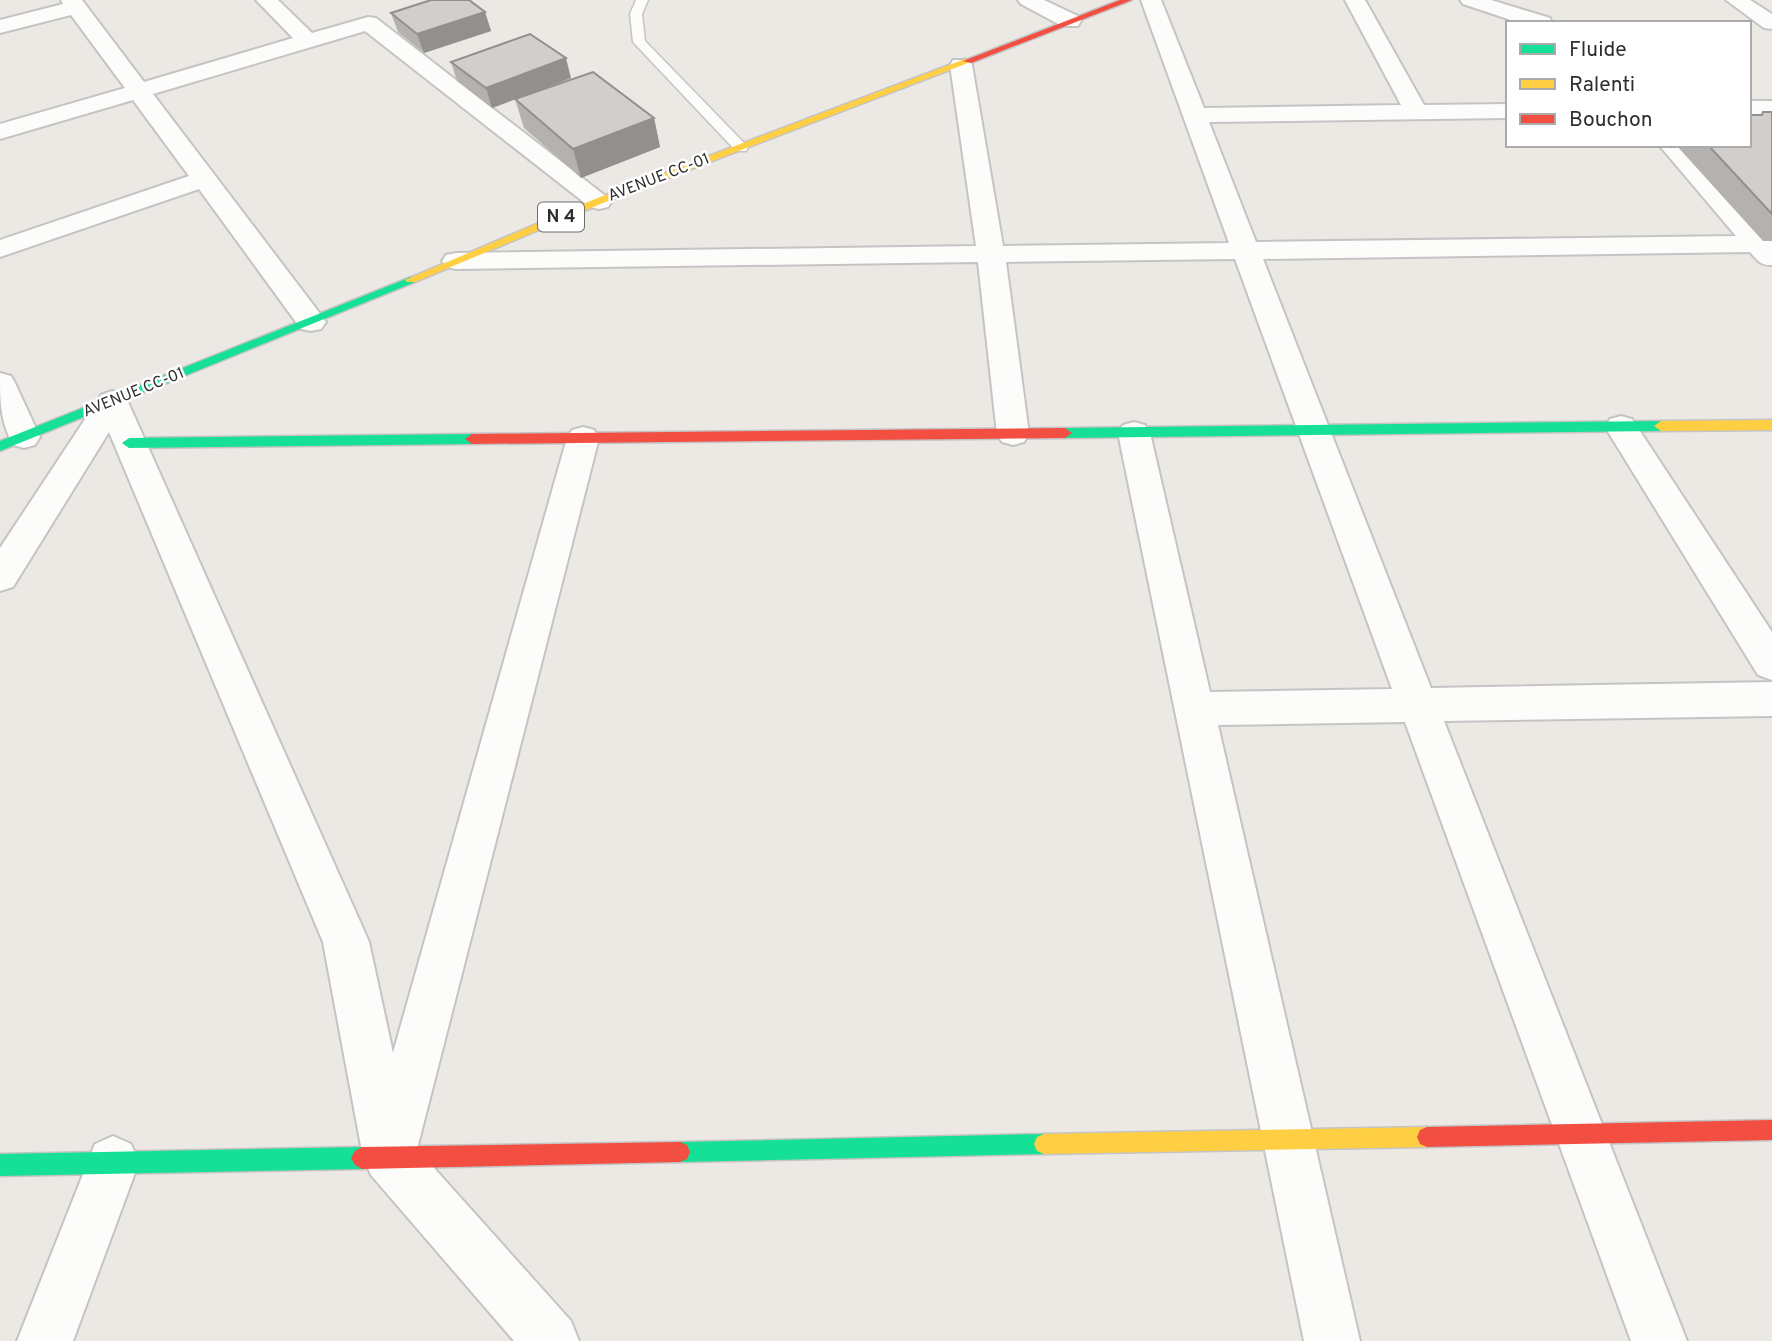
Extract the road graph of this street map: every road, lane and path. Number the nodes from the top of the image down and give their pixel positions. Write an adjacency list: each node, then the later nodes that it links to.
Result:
1 (266, 0): 16 (street)
2 (642, 0): 26 (lane)
3 (1028, 0): 11 (street)
4 (1128, 0): 11 (street, AVENUE CC-01 / N 4)
5 (1151, 0): 23 (street)
6 (1355, 0): 22 (street)
7 (1470, 0): 12 (street)
8 (1543, 0): 13 (street)
9 (1736, 0): 14 (street)
10 (73, 4): 15 (street); 18 (street)
11 (1070, 21): 17 (street, AVENUE CC-01 / N 4)
12 (1536, 21)
13 (1561, 21)
14 (1772, 23)
15 (0, 27)
16 (308, 41): 18 (street); 28 (street)
17 (961, 65): 26 (street, AVENUE CC-01 / N 4); 32 (street)
18 (139, 91): 24 (street); 27 (street)
19 (1751, 108): 20 (street)
20 (1772, 108)
21 (1506, 111): 22 (street)
22 (1416, 112): 23 (street)
23 (1196, 115): 31 (street)
24 (0, 132)
25 (1673, 147): 30 (street)
26 (741, 148): 28 (street, AVENUE CC-01 / N 4)
27 (204, 179): 29 (street); 34 (street)
28 (599, 201): 33 (street, AVENUE CC-01 / N 4)
29 (0, 249)
30 (1767, 250): 31 (street)
31 (1247, 251): 32 (street); 39 (street)
32 (991, 254): 33 (street); 40 (street)
33 (456, 261): 34 (street, AVENUE CC-01 / N 4)
34 (311, 322): 36 (street, AVENUE CC-01 / N 4)
35 (0, 383): 43 (street)
36 (112, 402): 43 (street, AVENUE CC-01 / N 4); 44 (street); 45 (street)
37 (1772, 425): 38 (street)
38 (1621, 427): 39 (street); 46 (street)
39 (1315, 430): 41 (street); 48 (street)
40 (1013, 433): 41 (street); 42 (street)
41 (1135, 433): 49 (street)
42 (583, 438): 44 (street); 53 (street)
43 (12, 441)
44 (129, 443): 53 (street)
45 (0, 577)
46 (1772, 664)
47 (1772, 699): 48 (street)
48 (1418, 706): 49 (street); 51 (street)
49 (1195, 709): 52 (street)
50 (1772, 1129): 51 (street)
51 (1581, 1133): 52 (street); 59 (street)
52 (1289, 1140): 53 (street); 58 (street)
53 (388, 1157): 54 (street); 57 (street)
54 (113, 1162): 55 (street); 56 (street)
55 (0, 1165)
56 (45, 1341)
57 (551, 1341)
58 (1332, 1341)
59 (1659, 1341)

